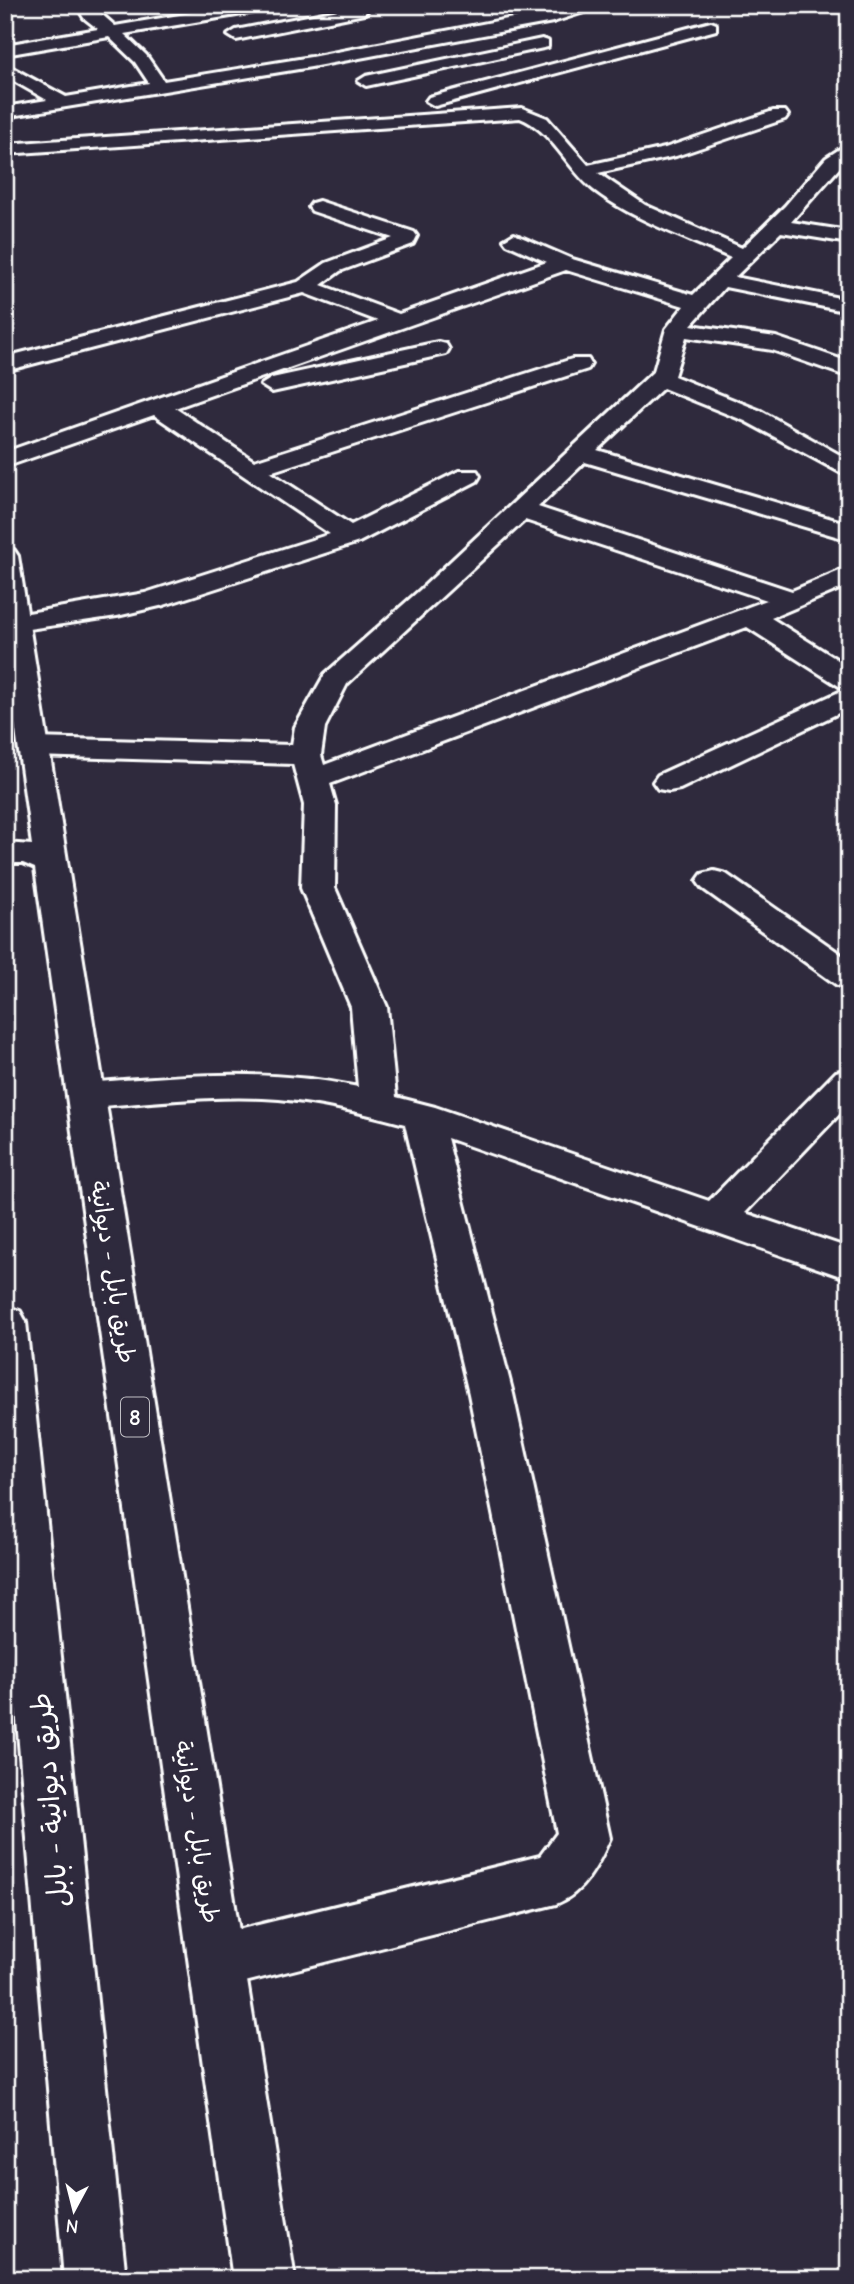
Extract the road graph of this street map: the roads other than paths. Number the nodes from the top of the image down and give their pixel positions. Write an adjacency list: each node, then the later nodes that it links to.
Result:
1 (83, 5): 7 (main road)
2 (266, 5): 4 (main road)
3 (599, 5): 12 (main road)
4 (225, 8): 7 (main road)
5 (359, 11): 8 (main road)
6 (711, 27): 17 (main road)
7 (114, 32): 11 (main road); 16 (main road)
8 (243, 34): 9 (main road); 13 (main road)
9 (216, 38)
10 (550, 42): 15 (main road)
11 (5, 50)
12 (311, 62): 13 (main road); 15 (main road)
13 (285, 66): 16 (main road)
14 (5, 69): 18 (main road)
15 (366, 81): 17 (main road)
16 (159, 87): 18 (main road)
17 (414, 99): 21 (main road)
18 (64, 103): 19 (main road)
19 (5, 112)
20 (779, 115): 24 (main road)
21 (452, 117): 23 (main road); 24 (main road)
22 (849, 148): 26 (main road)
23 (5, 149)
24 (584, 171): 29 (main road)
25 (319, 206): 32 (main road)
26 (776, 225): 27 (main road); 29 (main road)
27 (849, 237)
28 (514, 240): 30 (main road)
29 (745, 257): 31 (main road)
30 (565, 263): 33 (main road); 35 (main road)
31 (720, 280): 33 (main road); 34 (main road)
32 (305, 286): 35 (main road); 38 (main road)
33 (697, 303): 36 (main road)
34 (849, 306)
35 (397, 321): 42 (main road)
36 (677, 329): 40 (main road); 41 (main road)
37 (438, 349): 42 (main road)
38 (5, 364)
39 (580, 364): 46 (main road)
40 (849, 370)
41 (659, 378): 44 (main road); 47 (main road)
42 (213, 387): 43 (main road)
43 (157, 407): 45 (main road); 46 (main road)
44 (580, 453): 49 (main road); 50 (main road)
45 (5, 460)
46 (251, 470): 51 (main road)
47 (849, 470)
48 (468, 476): 51 (main road)
49 (521, 510): 54 (main road); 60 (main road)
50 (849, 532)
51 (350, 536): 56 (main road)
52 (5, 556): 56 (main road, طريق بابل - ديوانية / 8)
53 (849, 575): 54 (main road)
54 (793, 600): 55 (main road)
55 (749, 617): 57 (main road); 60 (main road)
56 (15, 623): 59 (main road, طريق بابل - ديوانية / 8)
57 (849, 680)
58 (849, 697): 61 (main road)
59 (34, 747): 60 (main road); 62 (main road, طريق بابل - ديوانية / 8)
60 (309, 767): 68 (main road)
61 (669, 782)
62 (30, 838): 63 (main road); 67 (main road, طريق بابل - ديوانية / 8)
63 (5, 853)
64 (714, 881): 65 (main road)
65 (849, 977)
66 (849, 1081): 69 (main road)
67 (86, 1095): 68 (main road); 72 (main road, طريق بابل - ديوانية / 8)
68 (400, 1110): 69 (main road); 72 (main road)
69 (716, 1219): 70 (main road)
70 (849, 1264)
71 (5, 1322): 73 (main road, طريق ديوانية - بابل)
72 (217, 1962): 74 (main road, طريق بابل - ديوانية / 8)
73 (94, 2279)
74 (264, 2279)

